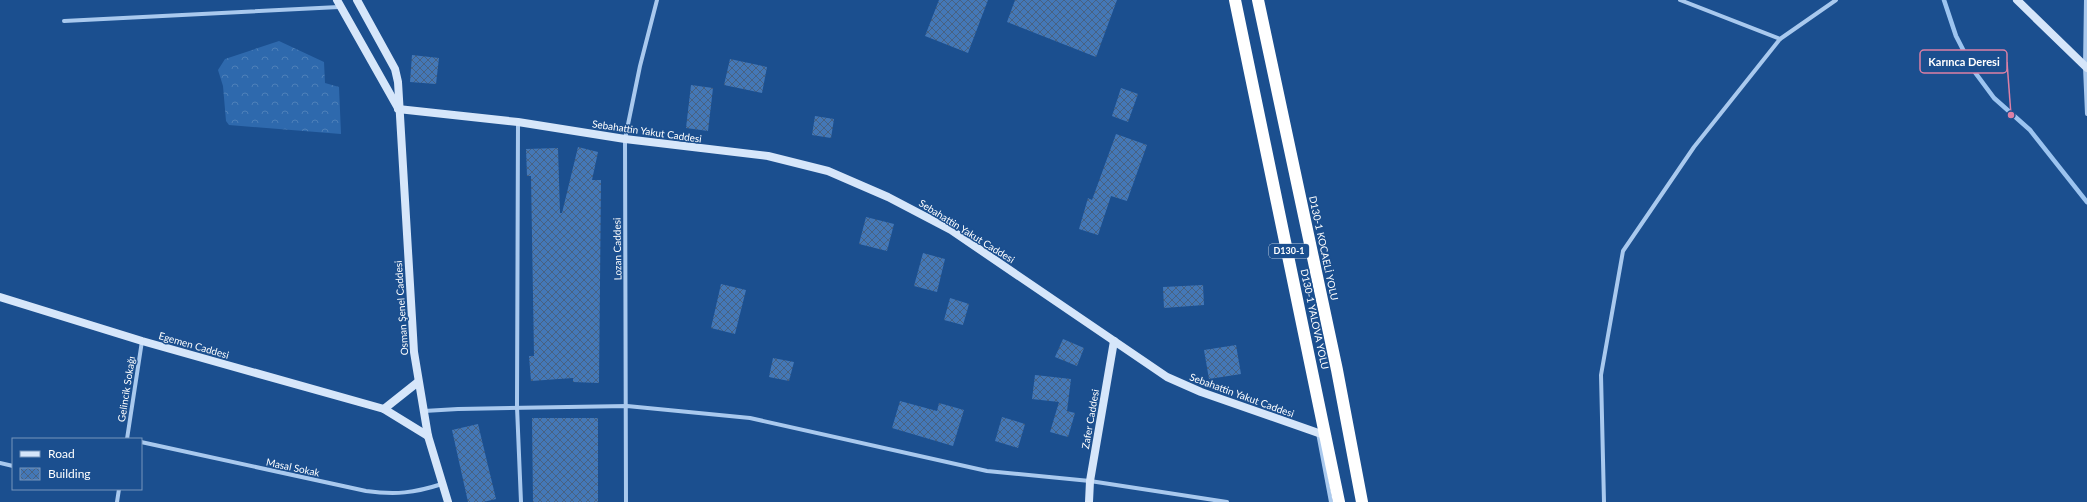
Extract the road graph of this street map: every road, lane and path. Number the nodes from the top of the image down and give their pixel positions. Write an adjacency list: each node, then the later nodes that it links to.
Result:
1 (357, 0): 13 (street, Osman Şenel Caddesi)
2 (658, 0): 16 (street, Lozan Caddesi)
3 (1235, 0): 25 (highway, D130-1 YALOVA YOLU / D130-1)
4 (1258, 0): 42 (highway, D130-1 KOCAELİ YOLU / D130-1)
5 (1680, 0): 11 (street)
6 (1836, 0): 11 (street)
7 (2016, 0): 12 (street)
8 (2086, 0): 12 (street)
9 (338, 3): 10 (street); 13 (street, Osman Şenel Caddesi)
10 (64, 21)
11 (1780, 39): 43 (street)
12 (2086, 68): 14 (street)
13 (398, 109): 15 (street, Sebahattin Yakut Caddesi); 20 (street, Osman Şenel Caddesi)
14 (2087, 114)
15 (518, 122): 16 (street, Sebahattin Yakut Caddesi); 22 (street)
16 (625, 139): 18 (street, Sebahattin Yakut Caddesi); 21 (street, Lozan Caddesi)
17 (0, 297): 19 (street, Egemen Caddesi)
18 (1114, 340): 25 (street, Sebahattin Yakut Caddesi); 31 (street, Zafer Caddesi)
19 (142, 341): 23 (street, Egemen Caddesi); 27 (street, Gelincik Sokağı)
20 (418, 382): 23 (street); 24 (street, Osman Şenel Caddesi)
21 (627, 406): 22 (street); 31 (street); 37 (street, Lozan Caddesi)
22 (517, 407): 24 (street); 36 (street)
23 (384, 409): 26 (street, Egemen Caddesi)
24 (423, 411): 26 (street, Osman Şenel Caddesi)
25 (1322, 434): 40 (street); 41 (highway, D130-1 YALOVA YOLU / D130-1)
26 (428, 436): 32 (street, Osman Şenel Caddesi)
27 (127, 438)
28 (142, 442): 32 (street, Masal Sokak)
29 (0, 463): 30 (street)
30 (12, 466)
31 (1090, 481): 38 (street, Zafer Caddesi); 39 (street)
32 (442, 484): 35 (street, Osman Şenel Caddesi)
33 (118, 490): 34 (street)
34 (117, 502)
35 (448, 502)
36 (521, 502)
37 (626, 502)
38 (1089, 502)
39 (1227, 502)
40 (1331, 502)
41 (1339, 502)
42 (1362, 502)
43 (1604, 502)

